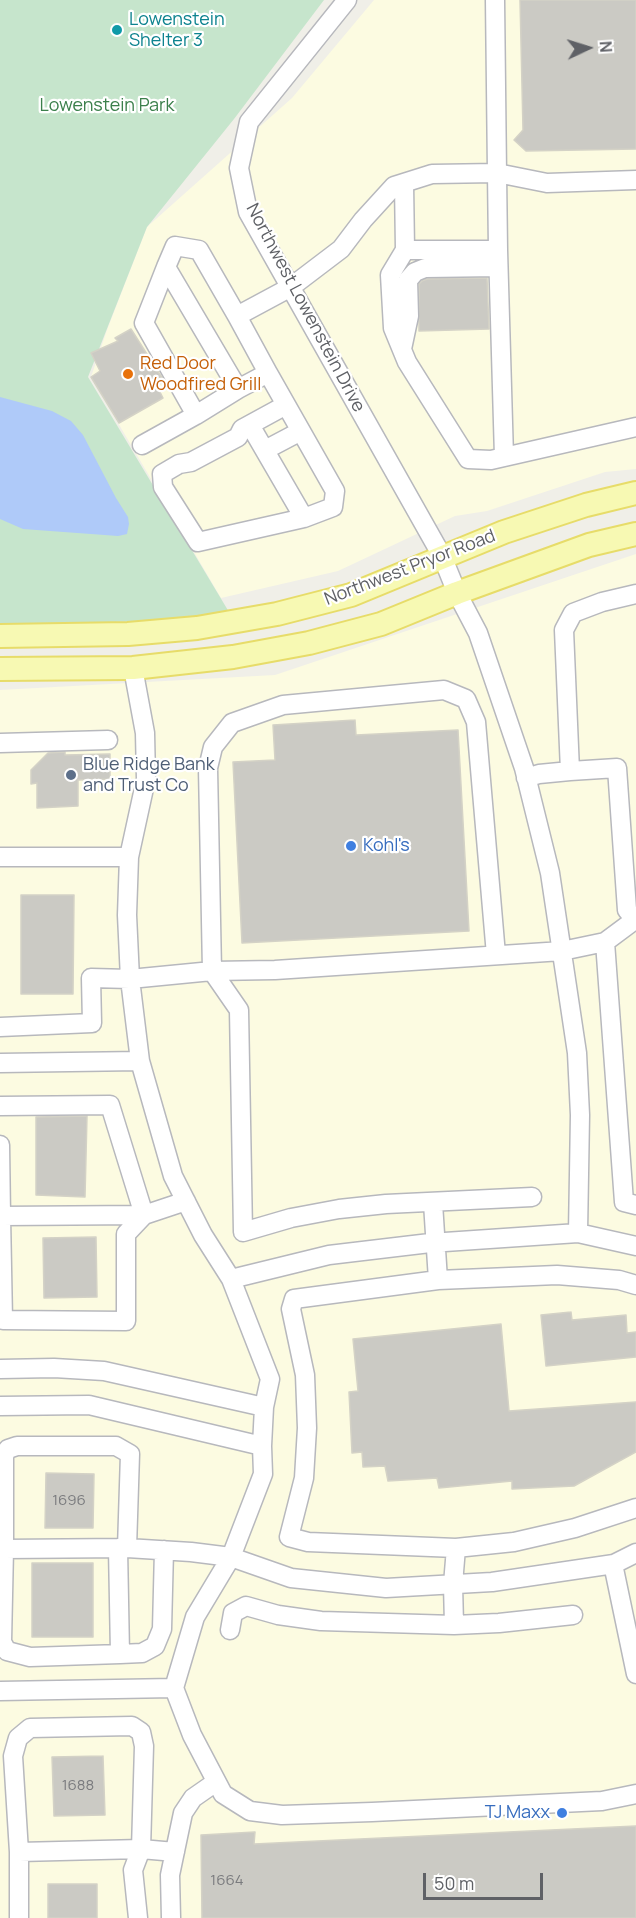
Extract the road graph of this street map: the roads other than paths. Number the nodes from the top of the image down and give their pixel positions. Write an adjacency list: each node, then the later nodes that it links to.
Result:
1 (347, 0): 9 (street, Northwest Lowenstein Drive)
2 (495, 0): 3 (street)
3 (497, 173): 4 (street); 5 (street); 7 (street)
4 (636, 180)
5 (404, 183): 6 (street); 9 (street)
6 (405, 250): 7 (street); 11 (street)
7 (498, 258): 11 (street); 21 (street)
8 (166, 267): 10 (street); 13 (street); 15 (street)
9 (291, 287): 10 (street); 25 (street, Northwest Lowenstein Drive)
10 (237, 316): 12 (street)
11 (402, 349): 21 (street)
12 (267, 373): 13 (street); 14 (street)
13 (238, 389): 15 (street)
14 (286, 405): 16 (street); 18 (street)
15 (196, 415): 19 (street)
16 (246, 427): 20 (street); 23 (street)
17 (636, 427): 21 (street)
18 (301, 431): 20 (street); 23 (street)
19 (142, 445)
20 (265, 450): 23 (street)
21 (504, 457)
22 (636, 493): 25 (main road, Northwest Pryor Road)
23 (304, 518)
24 (636, 534): 26 (main road, Northwest Pryor Road)
25 (442, 556): 26 (street, Northwest Lowenstein Drive); 28 (main road, Northwest Pryor Road)
26 (457, 593): 29 (main road, Northwest Pryor Road); 34 (street, Northwest Lowenstein Drive)
27 (636, 594): 33 (street)
28 (0, 636)
29 (134, 668): 30 (main road, Northwest Pryor Road); 36 (street)
30 (0, 669)
31 (108, 740): 32 (street)
32 (0, 743)
33 (570, 771): 34 (street); 37 (street)
34 (526, 778): 39 (street, Northwest Lowenstein Drive)
35 (0, 857): 36 (street)
36 (129, 857): 42 (street)
37 (636, 920): 38 (street)
38 (605, 942): 39 (street); 51 (street)
39 (562, 951): 40 (street); 54 (street, Northwest Lowenstein Drive)
40 (496, 955): 41 (street); 41 (street)
41 (212, 971): 42 (street); 50 (street)
42 (130, 979): 43 (street); 44 (street)
43 (0, 1027)
44 (141, 1061): 45 (street); 49 (street)
45 (0, 1064)
46 (0, 1106): 52 (street)
47 (0, 1145): 53 (street)
48 (532, 1197): 50 (street)
49 (186, 1201): 52 (street); 57 (street)
50 (433, 1203): 55 (street)
51 (636, 1205)
52 (144, 1215): 53 (street); 53 (street)
53 (2, 1216)
54 (578, 1233): 55 (street); 56 (street)
55 (436, 1242): 57 (street); 58 (street)
56 (636, 1246)
57 (231, 1279): 62 (street)
58 (438, 1280): 59 (street); 66 (street)
59 (636, 1285)
60 (0, 1369): 62 (street)
61 (0, 1406): 63 (street)
62 (264, 1407): 63 (street)
63 (262, 1446): 70 (street)
64 (636, 1508): 66 (street)
65 (123, 1548): 67 (street); 67 (street); 68 (street); 76 (street)
66 (456, 1548): 72 (street)
67 (4, 1549): 76 (street)
68 (164, 1550): 70 (street); 76 (street)
69 (636, 1553): 71 (street)
70 (231, 1557): 72 (street); 78 (street)
71 (613, 1564): 72 (street); 77 (street)
72 (453, 1584): 74 (street)
73 (573, 1614): 74 (street)
74 (454, 1625): 75 (street)
75 (230, 1629)
76 (120, 1654)
77 (636, 1674)
78 (174, 1688): 79 (street); 80 (street)
79 (0, 1691)
80 (216, 1782): 81 (street); 83 (street)
81 (636, 1794)
82 (141, 1849): 83 (street); 84 (street); 84 (street); 86 (street)
83 (175, 1851): 87 (street)
84 (19, 1852): 85 (street)
85 (19, 1918)
86 (138, 1918)
87 (171, 1918)

